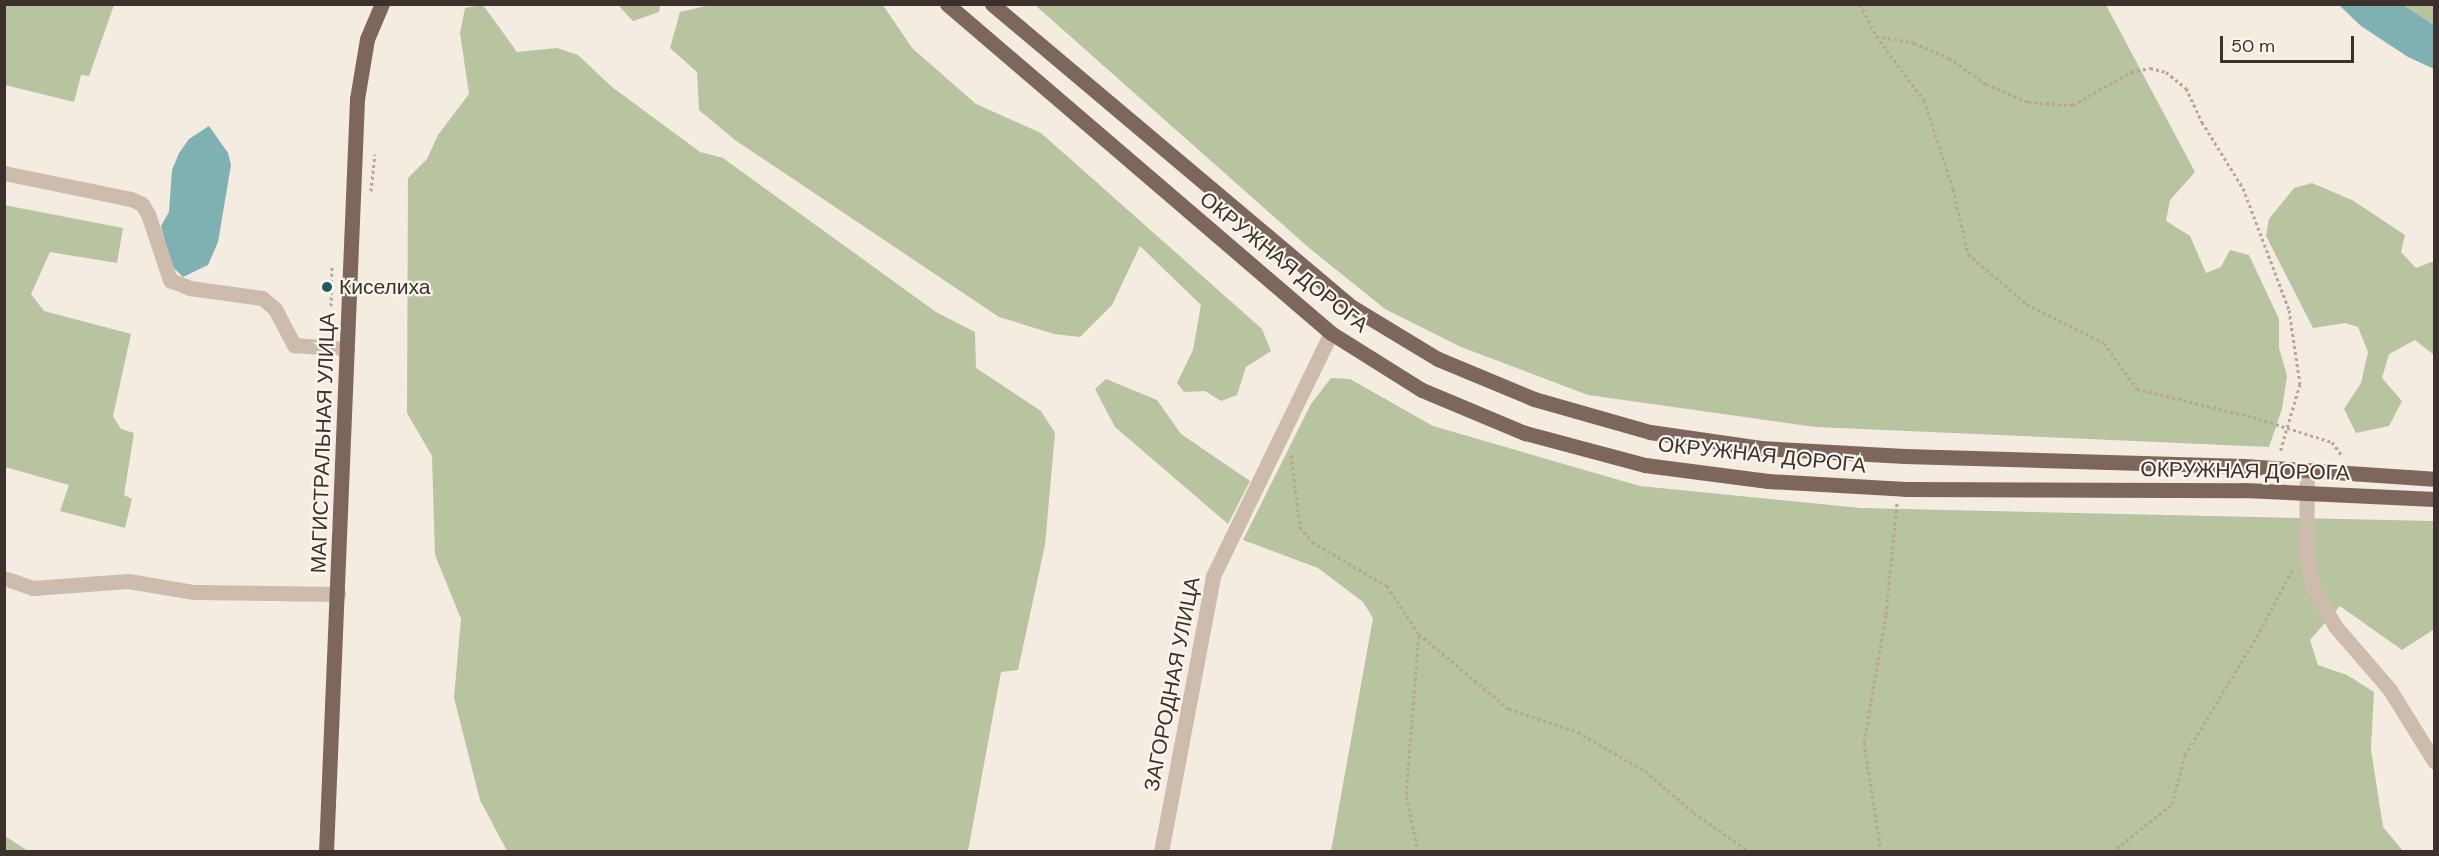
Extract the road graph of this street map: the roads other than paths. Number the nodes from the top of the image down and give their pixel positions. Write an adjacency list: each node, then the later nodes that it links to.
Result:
1 (382, 4): 6 (main road, МАГИСТРАЛЬНАЯ УЛИЦА)
2 (947, 4): 5 (main road, ОКРУЖНАЯ ДОРОГА)
3 (992, 4): 7 (main road, ОКРУЖНАЯ ДОРОГА)
4 (4, 173): 6 (street)
5 (1331, 333): 9 (main road, ОКРУЖНАЯ ДОРОГА); 15 (street, ЗАГОРОДНАЯ УЛИЦА)
6 (347, 349): 12 (main road, МАГИСТРАЛЬНАЯ УЛИЦА)
7 (2307, 471): 8 (main road, ОКРУЖНАЯ ДОРОГА); 9 (street)
8 (2434, 479)
9 (2306, 492): 10 (main road, ОКРУЖНАЯ ДОРОГА); 13 (street)
10 (2434, 499)
11 (4, 578): 12 (street)
12 (338, 594): 14 (main road, МАГИСТРАЛЬНАЯ УЛИЦА)
13 (2434, 761)
14 (327, 852)
15 (1161, 852)

